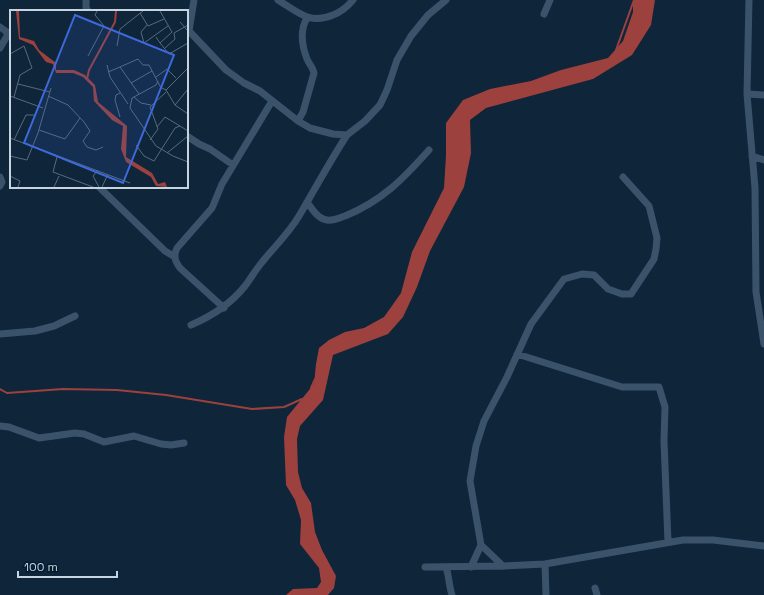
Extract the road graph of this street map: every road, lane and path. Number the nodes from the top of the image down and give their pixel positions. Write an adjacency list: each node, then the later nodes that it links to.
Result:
1 (86, 0): 8 (street)
2 (278, 0): 11 (street)
3 (353, 0): 11 (street)
4 (446, 0): 19 (street)
5 (550, 0): 10 (street)
6 (749, 0): 15 (street)
7 (194, 1): 9 (street); 13 (street)
8 (87, 10)
9 (187, 10)
10 (544, 14)
11 (307, 18): 18 (street)
12 (0, 27): 14 (street)
13 (188, 31): 17 (street)
14 (0, 48)
15 (747, 94): 16 (street); 22 (street)
16 (764, 95)
17 (272, 101): 18 (street); 24 (street)
18 (298, 121): 19 (street)
19 (347, 135): 29 (street)
20 (188, 137): 24 (street)
21 (429, 150): 29 (street)
22 (752, 156): 23 (street); 35 (street)
23 (764, 160)
24 (233, 165): 30 (street)
25 (0, 177): 27 (street)
26 (623, 177): 36 (street)
27 (0, 186)
28 (100, 188): 30 (street)
29 (307, 202): 31 (street)
30 (175, 257): 31 (street)
31 (224, 308): 33 (street)
32 (75, 316): 34 (street)
33 (191, 325)
34 (0, 334)
35 (764, 344)
36 (517, 354): 39 (street); 40 (street)
37 (0, 426): 38 (street)
38 (184, 443)
39 (668, 542): 41 (street); 42 (street)
40 (480, 546): 43 (street); 46 (street)
41 (764, 546)
42 (545, 564): 43 (street); 48 (street)
43 (503, 566): 46 (street)
44 (425, 567): 45 (street)
45 (446, 567): 46 (street); 47 (street)
46 (471, 567)
47 (452, 595)
48 (546, 595)

